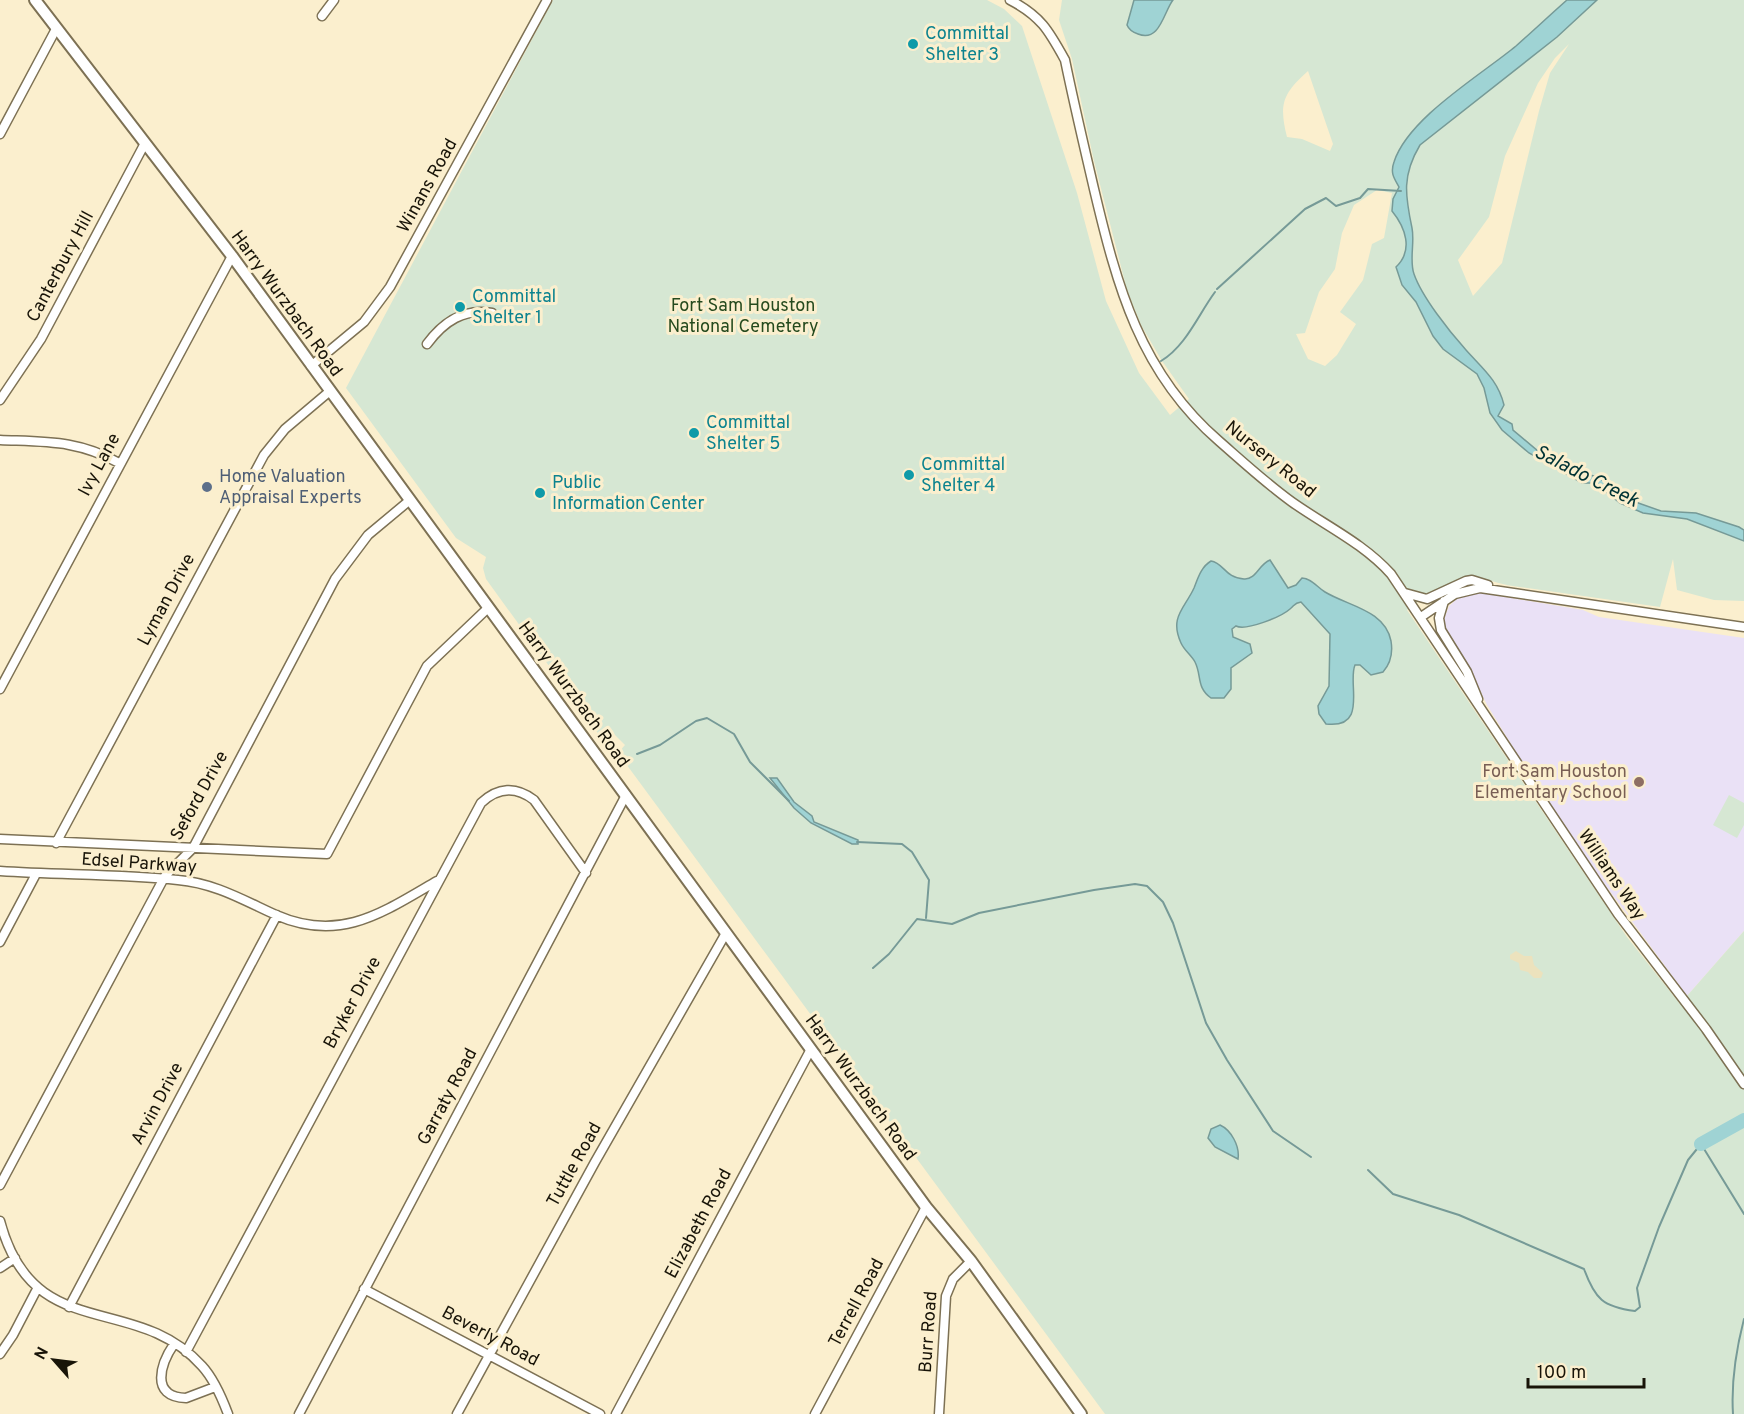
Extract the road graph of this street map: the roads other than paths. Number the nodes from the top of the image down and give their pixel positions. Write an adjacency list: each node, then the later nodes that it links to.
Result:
1 (34, 0): 6 (main road, Harry Wurzbach Road)
2 (334, 0): 5 (street)
3 (547, 0): 12 (street, Winans Road)
4 (1010, 0): 19 (street, Nursery Road)
5 (322, 16)
6 (56, 29): 7 (street); 8 (main road, Harry Wurzbach Road)
7 (0, 134)
8 (144, 145): 9 (main road, Harry Wurzbach Road); 14 (street, Canterbury Hill)
9 (232, 256): 12 (main road, Harry Wurzbach Road); 16 (street, Ivy Lane)
10 (492, 313): 11 (street)
11 (427, 344)
12 (311, 366): 13 (main road, Harry Wurzbach Road)
13 (330, 391): 17 (main road, Harry Wurzbach Road); 28 (street, Lyman Drive)
14 (0, 400)
15 (0, 440): 16 (street)
16 (119, 463): 24 (street, Ivy Lane)
17 (410, 500): 21 (main road, Harry Wurzbach Road); 29 (street, Seford Drive)
18 (1497, 589): 19 (street); 20 (street); 23 (street)
19 (1405, 593): 22 (street, Nursery Road)
20 (1444, 601): 22 (street); 25 (street)
21 (488, 608): 26 (main road, Harry Wurzbach Road); 29 (street)
22 (1421, 617): 25 (street, Williams Way)
23 (1744, 627)
24 (0, 689)
25 (1482, 711): 39 (street, Williams Way)
26 (626, 795): 31 (street, Garraty Road); 36 (main road, Harry Wurzbach Road)
27 (0, 839): 28 (street)
28 (56, 843): 29 (street)
29 (193, 848): 33 (street, Seford Drive)
30 (0, 871): 32 (street, Edsel Parkway)
31 (586, 873): 34 (street, Bryker Drive); 47 (street, Garraty Road)
32 (36, 874): 33 (street, Edsel Parkway); 37 (street)
33 (163, 880): 35 (street, Edsel Parkway); 40 (street, Seford Drive)
34 (437, 881): 35 (street, Edsel Parkway); 50 (street, Bryker Drive)
35 (277, 915): 48 (street, Arvin Drive)
36 (726, 933): 38 (main road, Harry Wurzbach Road); 52 (street, Tuttle Road)
37 (0, 942)
38 (811, 1049): 41 (main road, Harry Wurzbach Road); 58 (street, Elizabeth Road)
39 (1742, 1081)
40 (0, 1185)
41 (926, 1207): 44 (main road, Harry Wurzbach Road); 59 (street, Terrell Road)
42 (0, 1221): 43 (street)
43 (15, 1258): 45 (street); 46 (street)
44 (971, 1261): 60 (street, Burr Road); 61 (main road, Harry Wurzbach Road)
45 (0, 1268)
46 (36, 1289): 48 (street); 51 (street)
47 (364, 1289): 52 (street, Beverly Road); 55 (street, Garraty Road)
48 (69, 1307): 49 (street)
49 (174, 1344): 50 (street); 53 (street)
50 (186, 1352): 53 (street)
51 (0, 1354)
52 (487, 1355): 56 (street, Tuttle Road); 57 (street, Beverly Road)
53 (215, 1387): 54 (street)
54 (228, 1414)
55 (299, 1414)
56 (456, 1414)
57 (600, 1414)
58 (616, 1414)
59 (815, 1414)
60 (939, 1414)
61 (1081, 1414)

